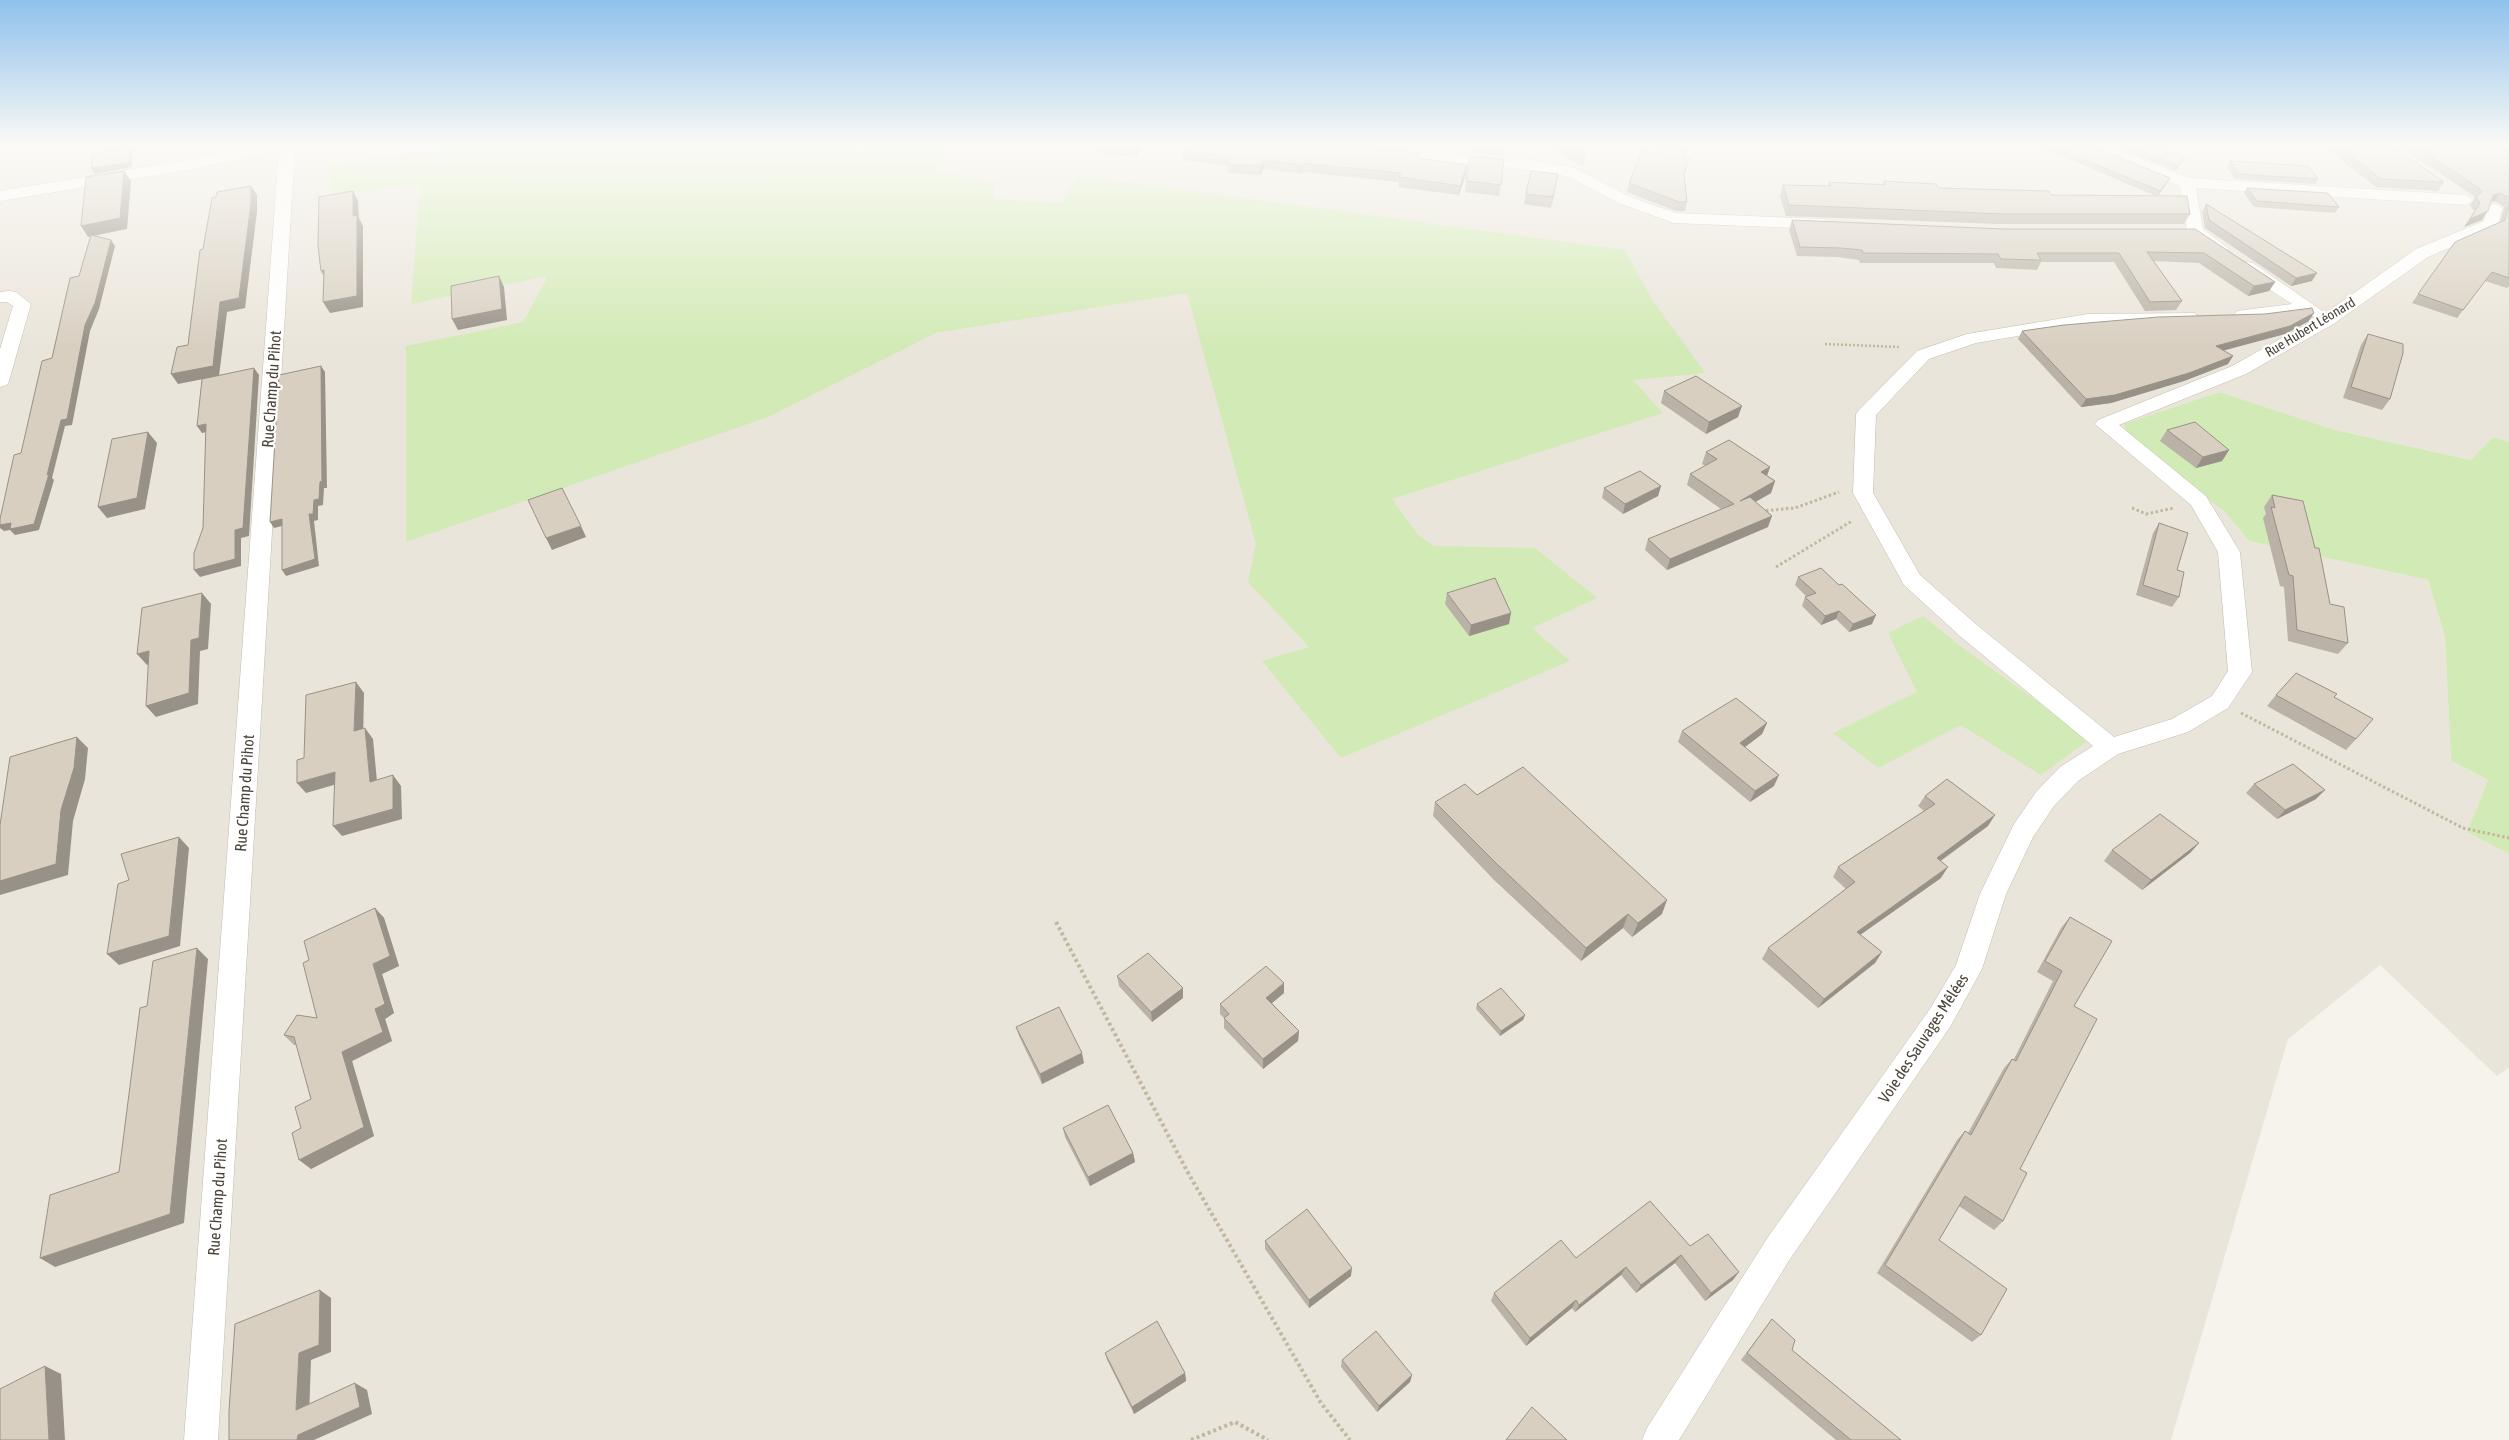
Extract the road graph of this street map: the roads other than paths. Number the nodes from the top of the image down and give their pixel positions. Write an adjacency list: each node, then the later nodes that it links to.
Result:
1 (283, 212): 16 (street, Rue Champ du Pihot)
2 (1658, 212): 5 (street)
3 (2192, 212): 7 (street)
4 (2498, 212): 12 (street, Rue Hubert Léonard)
5 (1841, 224)
6 (2176, 231): 7 (street)
7 (2195, 231): 9 (street)
8 (0, 297): 13 (street)
9 (2308, 308): 11 (street); 12 (street)
10 (2202, 316): 15 (street)
11 (2222, 316)
12 (2328, 319): 14 (street, Rue Hubert Léonard)
13 (0, 381)
14 (2105, 424): 15 (street, Voie des Sauvages Mêlées)
15 (2110, 747): 17 (street, Voie des Sauvages Mêlées)
16 (201, 1440)
17 (1658, 1440)

